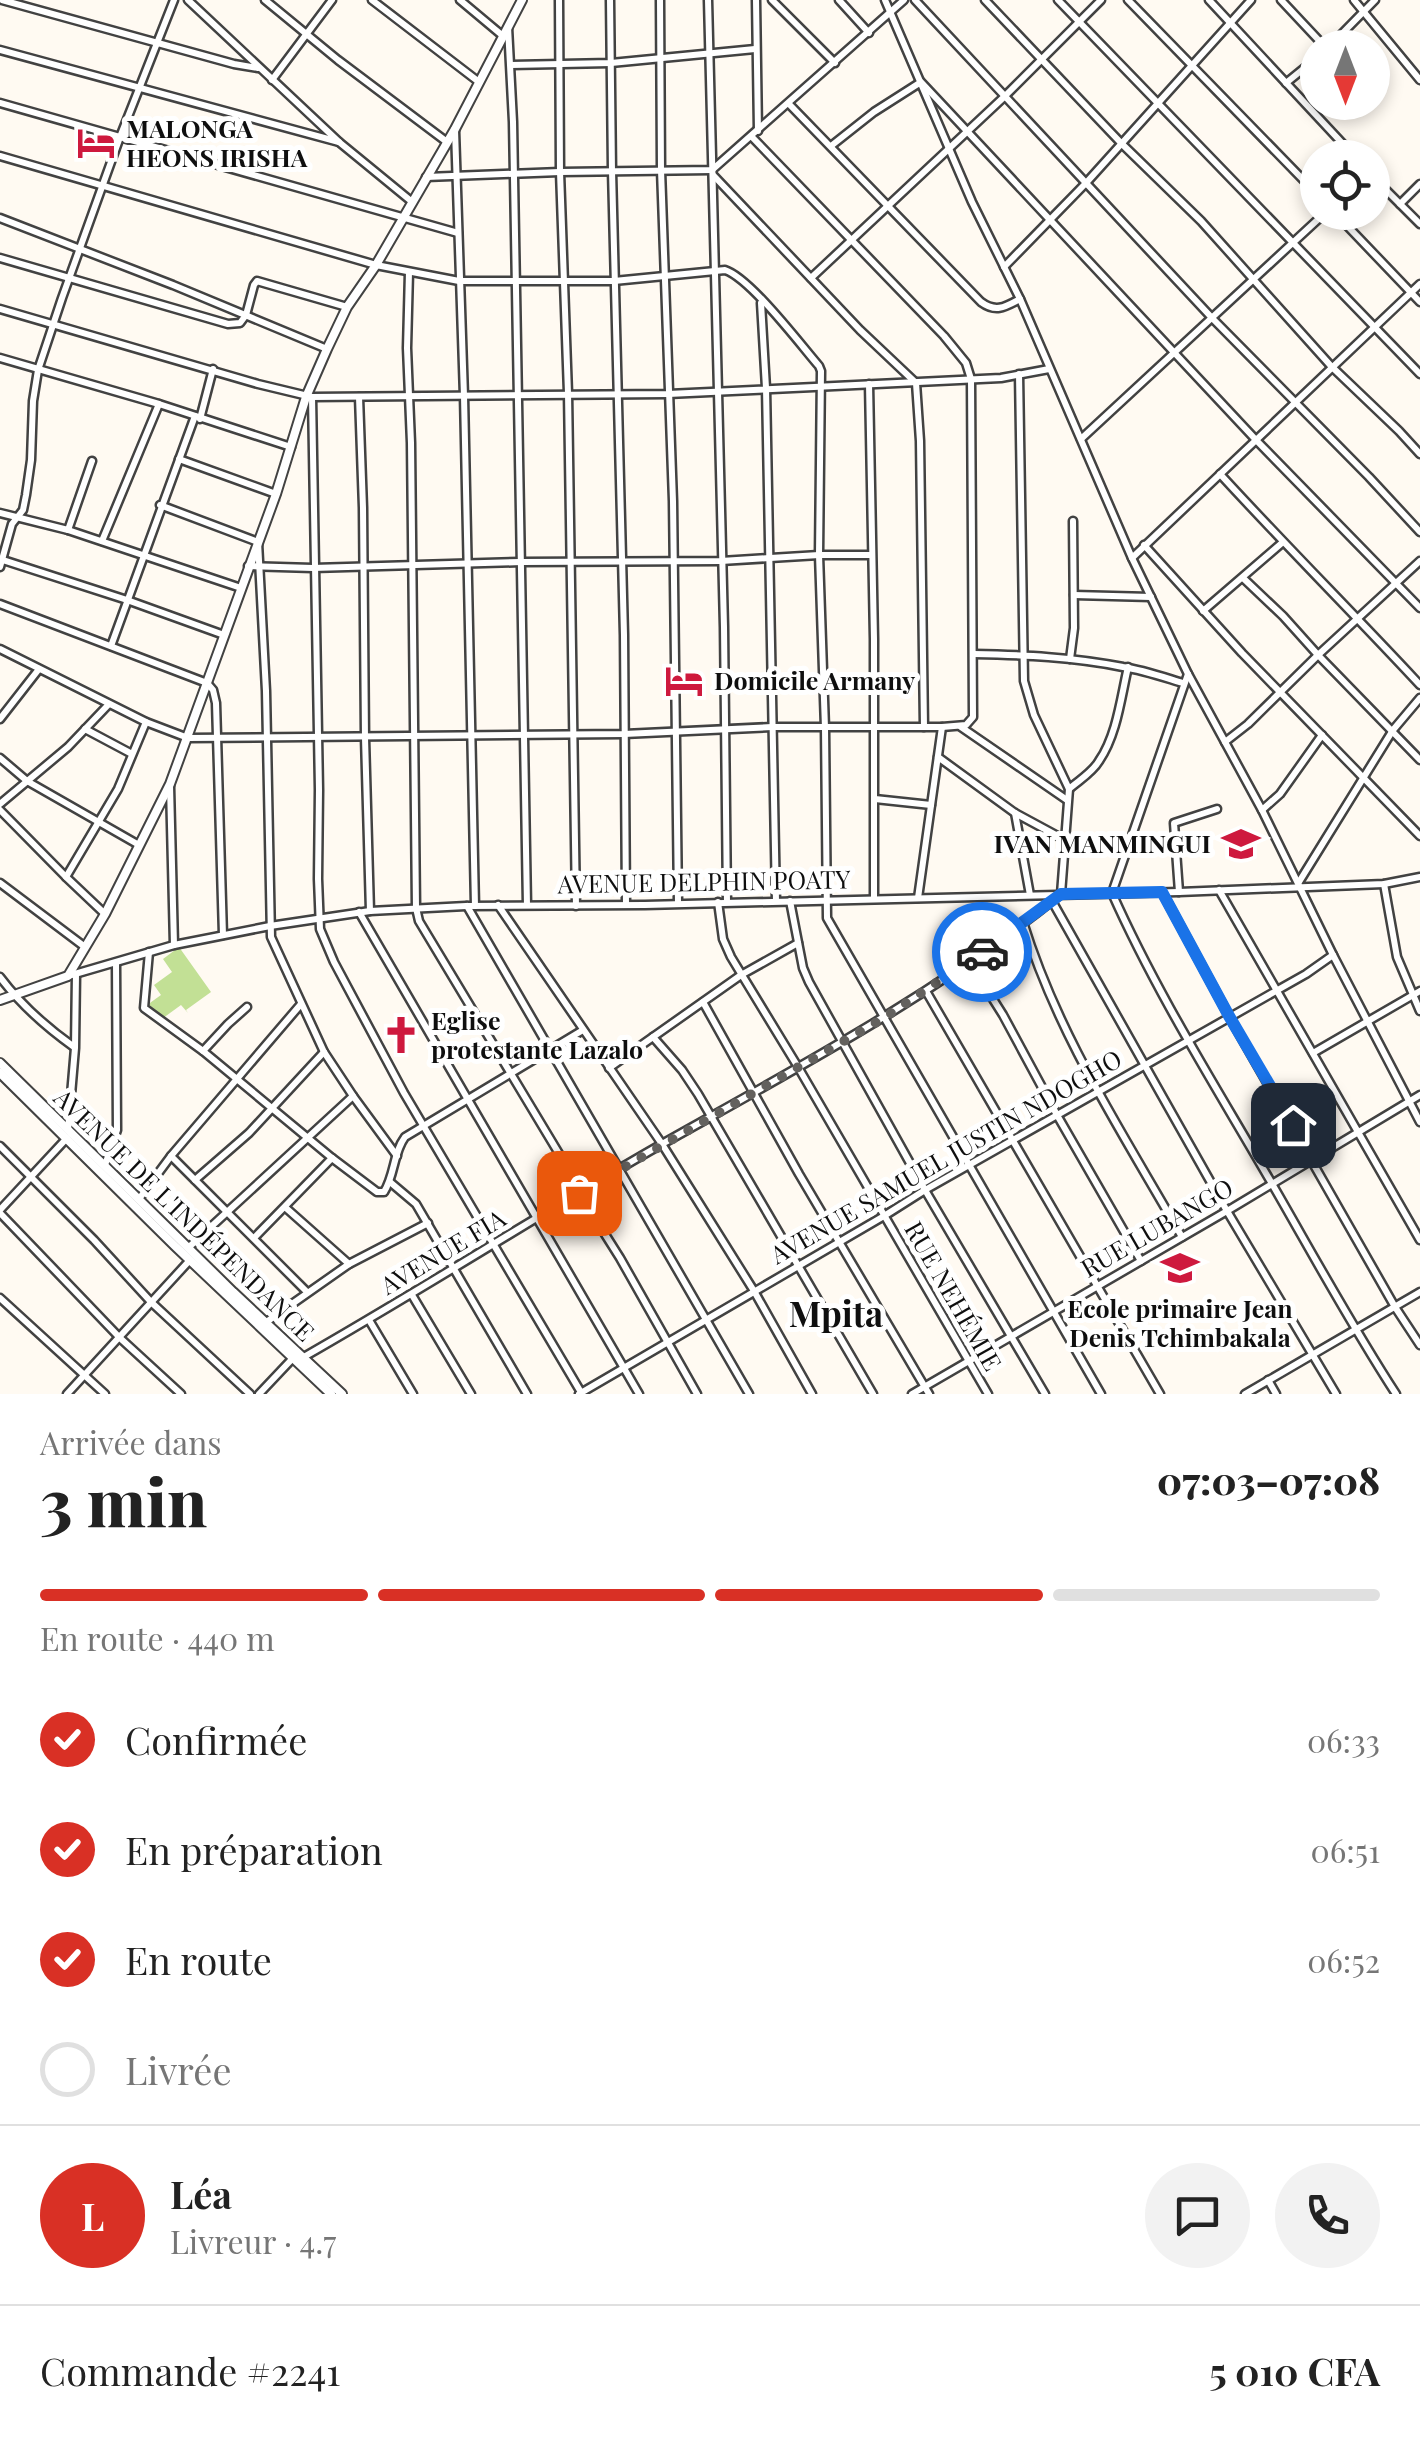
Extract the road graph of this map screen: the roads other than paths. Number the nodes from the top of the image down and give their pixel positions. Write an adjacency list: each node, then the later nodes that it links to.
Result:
1 (2, 0): 37 (street)
2 (174, 0): 37 (street)
3 (188, 0): 48 (street)
4 (265, 0): 36 (street)
5 (332, 0): 36 (street)
6 (372, 0): 52 (street)
7 (460, 0): 34 (street)
8 (522, 0): 34 (street)
9 (559, 0): 46 (street)
10 (610, 0): 43 (street)
11 (660, 0): 41 (street)
12 (708, 0): 40 (street, RUE NEHÉMIE)
13 (756, 0): 38 (street)
14 (772, 0): 44 (street)
15 (839, 0): 35 (street)
16 (884, 0): 29 (street)
17 (904, 0): 29 (street)
18 (915, 0): 56 (street)
19 (985, 0): 42 (street)
20 (1058, 0): 30 (street)
21 (1101, 0): 30 (street)
22 (1128, 0): 47 (street)
23 (1210, 0): 31 (street)
24 (1251, 0): 31 (street)
25 (1281, 0): 32 (street)
26 (1354, 0): 28 (street)
27 (1375, 0): 28 (street)
28 (1364, 11): 33 (street); 51 (street)
29 (891, 13): 35 (street); 53 (street)
30 (1079, 21): 42 (street); 57 (street)
31 (1230, 24): 47 (street); 54 (street)
32 (1310, 30)
33 (1345, 30)
34 (506, 31): 45 (street); 52 (street)
35 (868, 33): 44 (street)
36 (306, 34): 50 (street); 66 (street)
37 (156, 43): 48 (street); 55 (street)
38 (756, 49): 40 (street); 62 (street)
39 (0, 50): 55 (street)
40 (710, 53): 41 (street); 74 (street, RUE NEHÉMIE)
41 (660, 58): 43 (street); 71 (street)
42 (1042, 59): 56 (street); 67 (street)
43 (611, 63): 46 (street); 72 (street)
44 (835, 63): 59 (street)
45 (511, 65): 46 (street); 75 (street)
46 (559, 65): 73 (street)
47 (1192, 67): 57 (street); 77 (street)
48 (259, 68): 50 (street)
49 (1300, 72): 54 (street)
50 (272, 80): 65 (street)
51 (1420, 80)
52 (479, 82): 60 (street)
53 (920, 82): 61 (street); 68 (street); 69 (street)
54 (1286, 83): 64 (street)
55 (138, 88): 63 (street); 65 (street)
56 (1004, 97): 61 (street); 79 (street)
57 (1159, 103): 67 (street); 94 (street)
58 (0, 104): 63 (street)
59 (789, 104): 62 (street); 68 (street)
60 (455, 129): 66 (street); 76 (street)
61 (968, 131): 69 (street); 88 (street)
62 (755, 134): 74 (street); 93 (street)
63 (120, 136): 80 (street); 87 (street)
64 (1339, 140)
65 (339, 142): 83 (street)
66 (447, 142): 78 (street)
67 (1122, 144): 79 (street); 104 (street)
68 (831, 146): 85 (street)
69 (949, 149): 85 (street); 98 (street)
70 (0, 156): 80 (street)
71 (661, 170): 72 (street); 74 (street); 102 (street)
72 (612, 171): 73 (street); 106 (street)
73 (560, 172): 75 (street); 107 (street)
74 (712, 173): 99 (street, RUE NEHÉMIE); 103 (street)
75 (514, 174): 76 (street); 108 (street)
76 (457, 176): 78 (street); 92 (street)
77 (1300, 176)
78 (425, 178): 83 (street)
79 (1086, 183): 88 (street); 117 (street)
80 (102, 184): 95 (street); 97 (street)
81 (1420, 184): 84 (street)
82 (1390, 194): 84 (street)
83 (411, 202): 87 (street)
84 (1400, 204): 89 (street)
85 (888, 205): 93 (street); 112 (street)
86 (0, 218): 95 (street)
87 (402, 219): 92 (street); 97 (street)
88 (1049, 220): 98 (street); 121 (street)
89 (1420, 224)
90 (1308, 230): 94 (street)
91 (1351, 230): 110 (street)
92 (458, 233): 105 (street)
93 (852, 242): 103 (street); 129 (street)
94 (1294, 244): 104 (street); 119 (street)
95 (80, 249): 101 (street); 116 (street)
96 (0, 258): 101 (street)
97 (376, 265): 100 (street); 114 (street)
98 (1004, 267): 112 (street)
99 (716, 270): 102 (street); 111 (street); 134 (street, RUE NEHÉMIE)
100 (409, 272): 105 (street); 141 (street)
101 (69, 278): 116 (street); 118 (street)
102 (665, 278): 106 (street); 138 (street)
103 (812, 278): 130 (street)
104 (1254, 280): 117 (street); 123 (street)
105 (460, 281): 108 (street); 139 (street)
106 (614, 281): 107 (street); 137 (street)
107 (564, 282): 108 (street); 135 (street)
108 (515, 283): 136 (street)
109 (1420, 284): 110 (street)
110 (1411, 292): 113 (street); 119 (street)
111 (760, 300): 132 (street); 133 (street)
112 (1020, 300): 125 (street)
113 (1420, 302)
114 (348, 307): 116 (street); 120 (street)
115 (0, 309): 118 (street)
116 (246, 315): 120 (street)
117 (1213, 318): 121 (street); 143 (street)
118 (53, 325): 124 (street); 126 (street)
119 (1372, 328): 123 (street); 128 (street)
120 (326, 349): 140 (street)
121 (1176, 353): 146 (street); 147 (street)
122 (0, 358): 126 (street)
123 (1331, 366): 143 (street); 149 (street)
124 (213, 369): 140 (street); 145 (street)
125 (1049, 369): 127 (street); 146 (street)
126 (38, 370): 144 (street); 156 (street)
127 (1020, 374): 129 (street); 196 (street)
128 (1420, 374)
129 (972, 379): 130 (street); 195 (street)
130 (916, 383): 131 (street); 212 (street)
131 (869, 384): 132 (street); 166 (street)
132 (819, 387): 133 (street); 165 (street)
133 (766, 388): 134 (street); 167 (street)
134 (717, 391): 138 (street); 170 (street, RUE NEHÉMIE)
135 (568, 393): 136 (street); 137 (street); 174 (street)
136 (518, 394): 139 (street); 173 (street)
137 (617, 394): 138 (street); 175 (street)
138 (668, 394): 169 (street)
139 (464, 396): 141 (street); 176 (street)
140 (309, 397): 142 (street); 148 (street); 181 (street)
141 (409, 397): 142 (street); 177 (street)
142 (359, 398): 180 (street)
143 (1295, 402): 147 (street); 159 (street)
144 (159, 404): 145 (street); 160 (street)
145 (198, 418): 148 (street); 150 (street)
146 (1081, 439): 168 (street)
147 (1256, 440): 152 (street); 183 (street)
148 (291, 447): 153 (street)
149 (1420, 454)
150 (179, 459): 153 (street); 154 (street)
151 (92, 460): 158 (street)
152 (1220, 474): 162 (street); 163 (street)
153 (276, 494): 161 (street)
154 (160, 506): 161 (street); 164 (street)
155 (0, 513): 156 (street)
156 (16, 517): 158 (street); 172 (street)
157 (1073, 521): 185 (street)
158 (68, 530): 160 (street)
159 (1420, 532)
160 (102, 541): 164 (street)
161 (258, 542): 178 (street); 179 (street)
162 (1282, 542): 182 (street); 191 (street)
163 (1144, 545): 168 (street); 190 (street)
164 (144, 554): 184 (street); 187 (street)
165 (819, 555): 166 (street); 167 (street); 215 (street)
166 (871, 556): 216 (street)
167 (770, 558): 170 (street); 211 (street)
168 (1132, 558): 186 (street)
169 (672, 560): 170 (street); 175 (street); 218 (street)
170 (722, 561): 214 (street, RUE NEHÉMIE)
171 (1420, 561): 183 (street)
172 (1, 562): 187 (street)
173 (521, 562): 174 (street); 176 (street); 221 (street)
174 (569, 562): 175 (street); 222 (street)
175 (622, 562): 223 (street)
176 (467, 564): 177 (street); 220 (street)
177 (411, 565): 180 (street); 226 (street)
178 (248, 566): 179 (street); 184 (street)
179 (261, 566): 181 (street); 229 (street)
180 (364, 566): 181 (street); 230 (street)
181 (313, 568): 225 (street)
182 (1243, 578): 190 (street); 197 (street)
183 (1397, 584): 189 (street); 191 (street)
184 (241, 588): 192 (street)
185 (1074, 595): 186 (street); 198 (street)
186 (1151, 597): 201 (street)
187 (127, 600): 192 (street); 193 (street)
188 (0, 604): 193 (street)
189 (1420, 608)
190 (1203, 611): 205 (street)
191 (1359, 619): 197 (street); 204 (street)
192 (224, 635): 202 (street)
193 (111, 646): 202 (street)
194 (0, 649): 200 (street)
195 (974, 654): 196 (street); 210 (street)
196 (1023, 655): 198 (street); 239 (street)
197 (1318, 655): 205 (street); 219 (street)
198 (1070, 659): 199 (street)
199 (1128, 668): 203 (street); 239 (street)
200 (39, 669): 207 (street); 208 (street)
201 (1188, 674): 203 (street); 231 (street)
202 (208, 683): 227 (street); 228 (street)
203 (1183, 683): 259 (street)
204 (1420, 685)
205 (1280, 692): 224 (street); 231 (street)
206 (1420, 698): 219 (street)
207 (110, 704): 209 (street); 217 (street)
208 (0, 719)
209 (146, 722): 227 (street); 232 (street)
210 (960, 726): 213 (street); 241 (street)
211 (772, 727): 214 (street); 215 (street); 266 (street)
212 (924, 727): 213 (street); 216 (street)
213 (942, 727): 234 (street)
214 (724, 728): 218 (street); 269 (street, RUE NEHÉMIE)
215 (825, 728): 216 (street); 265 (street)
216 (874, 728): 240 (street)
217 (85, 730): 232 (street); 237 (street)
218 (674, 730): 223 (street); 268 (street)
219 (1392, 730): 235 (street); 236 (street)
220 (471, 734): 221 (street); 226 (street); 272 (street)
221 (524, 734): 222 (street); 273 (street)
222 (573, 734): 223 (street); 274 (street)
223 (624, 734): 270 (street)
224 (1322, 736): 236 (street); 245 (street)
225 (317, 737): 229 (street); 230 (street); 279 (street)
226 (415, 737): 230 (street); 275 (street)
227 (188, 738): 228 (street); 238 (street)
228 (217, 738): 229 (street); 282 (street)
229 (266, 738): 281 (street)
230 (365, 738): 276 (street)
231 (1225, 742): 245 (street)
232 (132, 754): 247 (street)
233 (0, 758): 237 (street)
234 (938, 758): 242 (street); 246 (street)
235 (1420, 760)
236 (1362, 777): 248 (street); 255 (street)
237 (27, 781): 243 (street); 247 (street)
238 (170, 784): 250 (street); 284 (street)
239 (1069, 789): 241 (street)
240 (875, 799): 242 (street); 262 (street)
241 (1067, 800): 249 (street)
242 (932, 805): 263 (street)
243 (0, 807): 251 (street)
244 (1217, 809): 258 (street)
245 (1262, 810): 255 (street)
246 (1015, 813): 249 (street); 260 (street)
247 (100, 822): 250 (street); 251 (street)
248 (1420, 836)
249 (1065, 840): 261 (street)
250 (139, 845): 278 (street)
251 (66, 878): 278 (street)
252 (1419, 879): 254 (street, AVENUE DELPHIN POATY)
253 (0, 884): 285 (street)
254 (1384, 884): 255 (street, AVENUE DELPHIN POATY); 295 (street)
255 (1299, 885): 256 (street, AVENUE DELPHIN POATY); 287 (street)
256 (1218, 890): 258 (street, AVENUE DELPHIN POATY); 294 (street)
257 (1162, 892): 258 (street, AVENUE DELPHIN POATY); 259 (street, AVENUE DELPHIN POATY); 302 (street)
258 (1180, 892)
259 (1112, 893): 261 (street, AVENUE DELPHIN POATY); 307 (street)
260 (1030, 894): 261 (street, AVENUE DELPHIN POATY); 263 (street, AVENUE DELPHIN POATY)
261 (1061, 894): 267 (street, AVENUE FIA)
262 (874, 898): 263 (street, AVENUE DELPHIN POATY); 265 (street, AVENUE DELPHIN POATY)
263 (918, 898)
264 (790, 900): 265 (street, AVENUE DELPHIN POATY); 266 (street, AVENUE DELPHIN POATY); 283 (street)
265 (826, 900): 303 (street)
266 (776, 901): 269 (street, AVENUE DELPHIN POATY)
267 (1052, 901): 280 (street, AVENUE FIA); 315 (street)
268 (678, 902): 269 (street, AVENUE DELPHIN POATY); 270 (street, AVENUE DELPHIN POATY)
269 (723, 902): 291 (street, RUE NEHÉMIE)
270 (626, 904): 274 (street, AVENUE DELPHIN POATY)
271 (498, 905): 272 (street, AVENUE DELPHIN POATY); 273 (street, AVENUE DELPHIN POATY); 305 (street)
272 (470, 906): 275 (street, AVENUE DELPHIN POATY); 311 (street)
273 (527, 906): 274 (street, AVENUE DELPHIN POATY)
274 (576, 906)
275 (416, 908): 276 (street, AVENUE DELPHIN POATY); 319 (street)
276 (370, 910): 277 (street, AVENUE DELPHIN POATY)
277 (359, 912): 279 (street, AVENUE DELPHIN POATY); 325 (street)
278 (105, 914): 285 (street)
279 (319, 919): 281 (street, AVENUE DELPHIN POATY); 331 (street)
280 (1023, 921): 288 (street, AVENUE FIA); 321 (street)
281 (270, 926): 282 (street, AVENUE DELPHIN POATY); 299 (street)
282 (223, 935): 284 (street, AVENUE DELPHIN POATY)
283 (798, 943): 291 (street); 308 (street)
284 (174, 945): 286 (street, AVENUE DELPHIN POATY)
285 (86, 947): 290 (street)
286 (149, 952): 289 (street, AVENUE DELPHIN POATY); 310 (street)
287 (1333, 955): 294 (street, AVENUE SAMUEL JUSTIN NDOGHO); 304 (street)
288 (969, 961): 293 (street, AVENUE FIA); 328 (street)
289 (116, 962): 290 (street, AVENUE DELPHIN POATY); 342 (street)
290 (72, 975): 296 (street, AVENUE DELPHIN POATY); 309 (street)
291 (742, 975): 298 (street); 316 (street, RUE NEHÉMIE)
292 (0, 977): 296 (street)
293 (926, 990): 303 (street, AVENUE FIA); 335 (street)
294 (1277, 990): 302 (street, AVENUE SAMUEL JUSTIN NDOGHO); 313 (street)
295 (1416, 993): 301 (street); 304 (street)
296 (13, 995): 297 (street, AVENUE DELPHIN POATY); 309 (street)
297 (0, 1000)
298 (703, 1002): 306 (street); 322 (street)
299 (301, 1004): 312 (street); 320 (street)
300 (248, 1007): 310 (street)
301 (1420, 1011)
302 (1229, 1016): 307 (street, AVENUE SAMUEL JUSTIN NDOGHO); 341 (street)
303 (884, 1018): 308 (street, AVENUE FIA); 343 (street)
304 (1368, 1020): 313 (street); 326 (street)
305 (583, 1030): 311 (street); 317 (street)
306 (652, 1037): 317 (street); 329 (street)
307 (1188, 1040): 315 (street, AVENUE SAMUEL JUSTIN NDOGHO); 348 (street)
308 (843, 1042): 316 (street, AVENUE FIA); 349 (street)
309 (76, 1048): 333 (street)
310 (203, 1050): 320 (street)
311 (550, 1050): 319 (street); 344 (street)
312 (324, 1052): 323 (street); 327 (street)
313 (1313, 1053): 332 (street)
314 (0, 1063): 333 (street, AVENUE DE L'INDÉPENDANCE)
315 (1144, 1065): 321 (street, AVENUE SAMUEL JUSTIN NDOGHO); 355 (street)
316 (798, 1067): 322 (street, AVENUE FIA); 356 (street, RUE NEHÉMIE)
317 (609, 1068): 336 (street)
318 (0, 1073): 333 (street, AVENUE DE L'INDÉPENDANCE)
319 (510, 1075): 325 (street); 350 (street)
320 (237, 1078): 327 (street); 338 (street)
321 (1098, 1091): 328 (street, AVENUE SAMUEL JUSTIN NDOGHO); 359 (street)
322 (754, 1094): 329 (street, AVENUE FIA); 362 (street)
323 (352, 1096): 334 (street); 339 (street)
324 (1420, 1096): 326 (street, RUE LUBANGO)
325 (467, 1100): 331 (street); 357 (street)
326 (1410, 1101): 330 (street); 332 (street, RUE LUBANGO)
327 (272, 1108): 334 (street); 346 (street)
328 (1056, 1115): 335 (street, AVENUE SAMUEL JUSTIN NDOGHO); 366 (street)
329 (712, 1116): 336 (street, AVENUE FIA); 368 (street)
330 (1420, 1122)
331 (422, 1126): 339 (street); 363 (street)
332 (1358, 1132): 341 (street, RUE LUBANGO); 361 (street)
333 (68, 1134): 342 (street, AVENUE DE L'INDÉPENDANCE); 345 (street); 365 (street, AVENUE DE L'INDÉPENDANCE)
334 (308, 1136): 340 (street); 353 (street)
335 (1013, 1140): 343 (street, AVENUE SAMUEL JUSTIN NDOGHO); 370 (street)
336 (662, 1144): 344 (street, AVENUE FIA); 371 (street)
337 (0, 1146): 345 (street)
338 (171, 1156): 346 (street); 351 (street)
339 (397, 1156): 347 (street)
340 (332, 1158): 347 (street); 352 (street)
341 (1312, 1159): 348 (street, RUE LUBANGO); 377 (street)
342 (105, 1164): 351 (street, AVENUE DE L'INDÉPENDANCE)
343 (969, 1165): 349 (street, AVENUE SAMUEL JUSTIN NDOGHO); 378 (street)
344 (619, 1169): 350 (street, AVENUE FIA); 379 (street)
345 (32, 1177): 354 (street); 376 (street)
346 (195, 1180): 353 (street)
347 (390, 1182): 358 (street)
348 (1271, 1183): 355 (street, RUE LUBANGO); 382 (street)
349 (925, 1190): 356 (street, AVENUE SAMUEL JUSTIN NDOGHO); 383 (street)
350 (579, 1193): 357 (street, AVENUE FIA); 385 (street)
351 (139, 1199): 364 (street, AVENUE DE L'INDÉPENDANCE)
352 (286, 1208): 360 (street); 367 (street)
353 (227, 1210): 360 (street); 364 (street)
354 (0, 1211): 384 (street)
355 (1228, 1211): 359 (street, RUE LUBANGO); 387 (street)
356 (884, 1216): 362 (street, AVENUE SAMUEL JUSTIN NDOGHO); 389 (street, RUE NEHÉMIE)
357 (537, 1219): 363 (street, AVENUE FIA); 390 (street)
358 (428, 1224): 367 (street); 369 (street)
359 (1182, 1237): 366 (street, RUE LUBANGO)
360 (254, 1238): 372 (street)
361 (1420, 1240)
362 (840, 1241): 368 (street, AVENUE SAMUEL JUSTIN NDOGHO); 393 (street)
363 (494, 1246): 369 (street, AVENUE FIA); 404 (street)
364 (188, 1248): 381 (street, AVENUE DE L'INDÉPENDANCE)
365 (190, 1260): 376 (street); 388 (street, AVENUE DE L'INDÉPENDANCE)
366 (1141, 1261): 370 (street, RUE LUBANGO)
367 (349, 1264): 372 (street)
368 (798, 1265): 371 (street, AVENUE SAMUEL JUSTIN NDOGHO); 409 (street)
369 (454, 1269): 374 (street, AVENUE FIA); 403 (street)
370 (1098, 1286): 378 (street, RUE LUBANGO); 414 (street)
371 (754, 1291): 379 (street, AVENUE SAMUEL JUSTIN NDOGHO); 408 (street)
372 (307, 1292): 381 (street)
373 (1420, 1292): 377 (street)
374 (412, 1294): 380 (street, AVENUE FIA); 402 (street)
375 (0, 1298): 391 (street)
376 (151, 1302): 384 (street); 397 (street)
377 (1395, 1307): 382 (street); 386 (street)
378 (1054, 1312): 383 (street, RUE LUBANGO); 413 (street)
379 (706, 1318): 385 (street, AVENUE SAMUEL JUSTIN NDOGHO); 407 (street)
380 (369, 1320): 388 (street, AVENUE FIA); 401 (street)
381 (266, 1322): 388 (street, AVENUE DE L'INDÉPENDANCE)
382 (1354, 1330): 387 (street); 418 (street)
383 (1010, 1336): 389 (street, RUE LUBANGO); 412 (street)
384 (120, 1338): 391 (street); 396 (street)
385 (666, 1342): 390 (street, AVENUE SAMUEL JUSTIN NDOGHO); 406 (street)
386 (1420, 1345)
387 (1312, 1354): 392 (street); 417 (street)
388 (298, 1358): 398 (street, AVENUE FIA); 399 (street, AVENUE DE L'INDÉPENDANCE); 400 (street, AVENUE DE L'INDÉPENDANCE)
389 (968, 1361): 393 (street, RUE LUBANGO); 411 (street, RUE NEHÉMIE)
390 (624, 1367): 404 (street, AVENUE SAMUEL JUSTIN NDOGHO); 405 (street)
391 (84, 1375): 394 (street); 395 (street)
392 (1268, 1380): 415 (street); 416 (street)
393 (927, 1390): 410 (street, RUE LUBANGO)
394 (67, 1394)
395 (104, 1394)
396 (181, 1394)
397 (250, 1394)
398 (259, 1394)
399 (331, 1394)
400 (342, 1394)
401 (413, 1394)
402 (471, 1394)
403 (527, 1394)
404 (580, 1394)
405 (639, 1394)
406 (697, 1394)
407 (750, 1394)
408 (812, 1394)
409 (873, 1394)
410 (912, 1394)
411 (988, 1394)
412 (1045, 1394)
413 (1101, 1394)
414 (1160, 1394)
415 (1245, 1394)
416 (1276, 1394)
417 (1336, 1394)
418 (1396, 1394)

